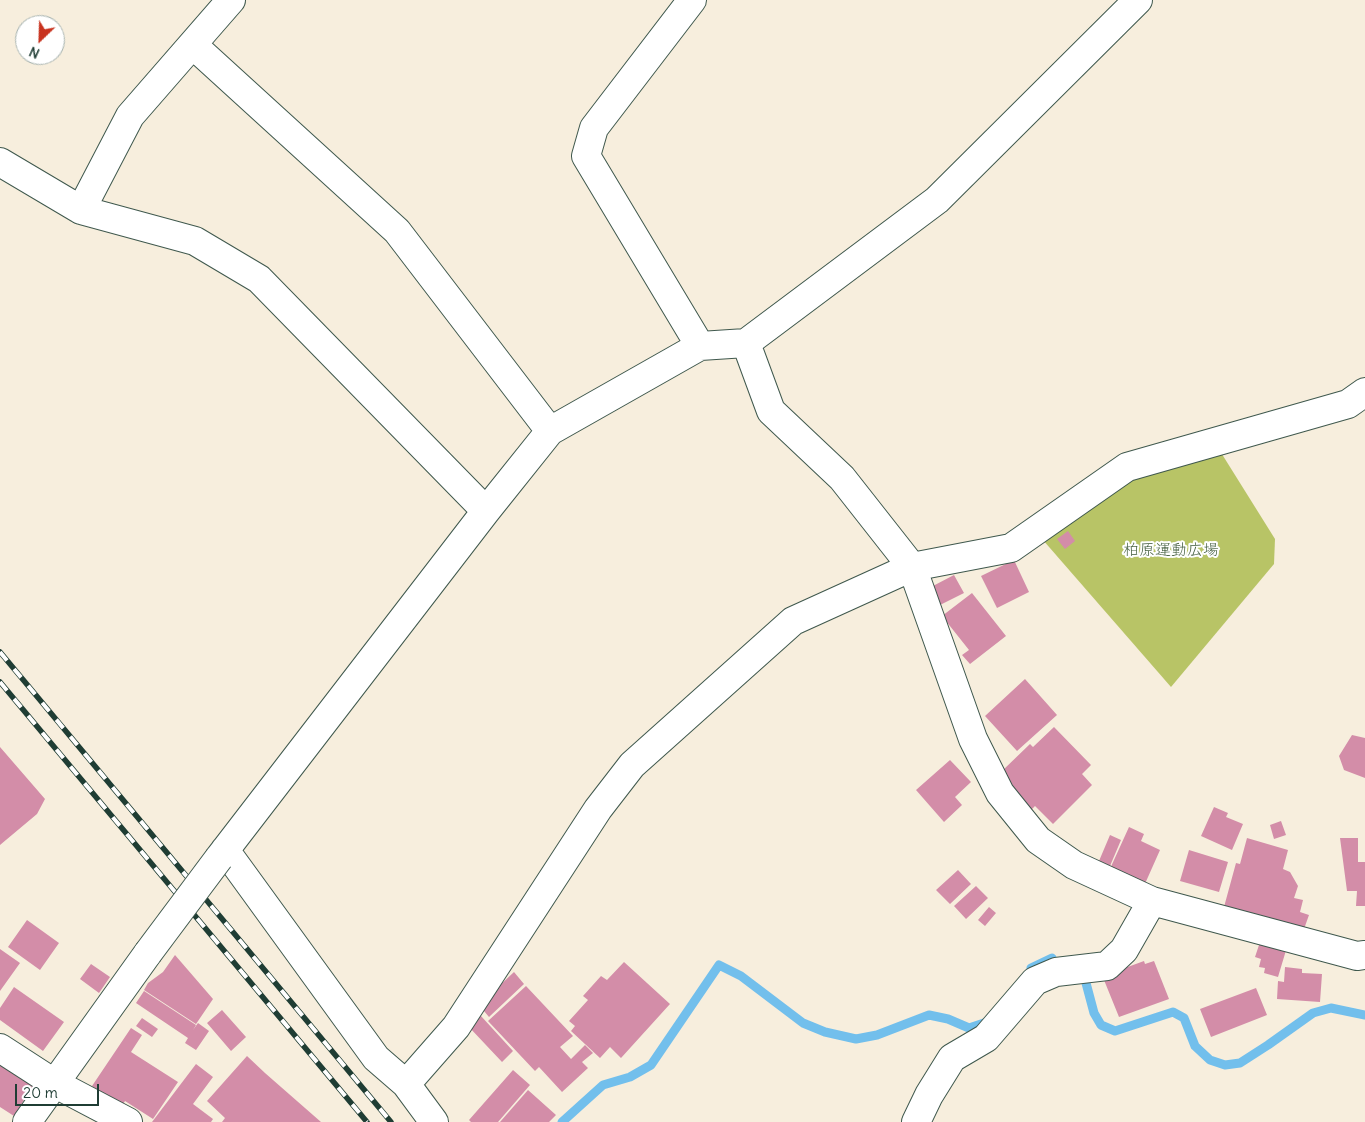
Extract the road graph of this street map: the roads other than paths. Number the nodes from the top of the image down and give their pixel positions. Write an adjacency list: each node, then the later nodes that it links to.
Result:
1 (231, 0): 4 (street)
2 (692, 0): 8 (street)
3 (1138, 0): 7 (street)
4 (193, 44): 6 (street); 10 (street)
5 (0, 162): 6 (street)
6 (80, 210): 11 (street)
7 (746, 343): 8 (street); 12 (street)
8 (700, 346): 10 (street)
9 (1365, 392): 12 (street)
10 (550, 431): 11 (street)
11 (486, 511): 13 (street)
12 (912, 566): 14 (street); 18 (street)
13 (222, 854): 17 (street, bridge); 18 (street)
14 (1152, 901): 15 (street); 22 (street)
15 (1365, 956)
16 (0, 1048): 17 (street)
17 (54, 1083): 19 (street); 20 (street)
18 (406, 1084): 21 (street)
19 (27, 1122)
20 (128, 1122)
21 (434, 1122)
22 (916, 1122)

